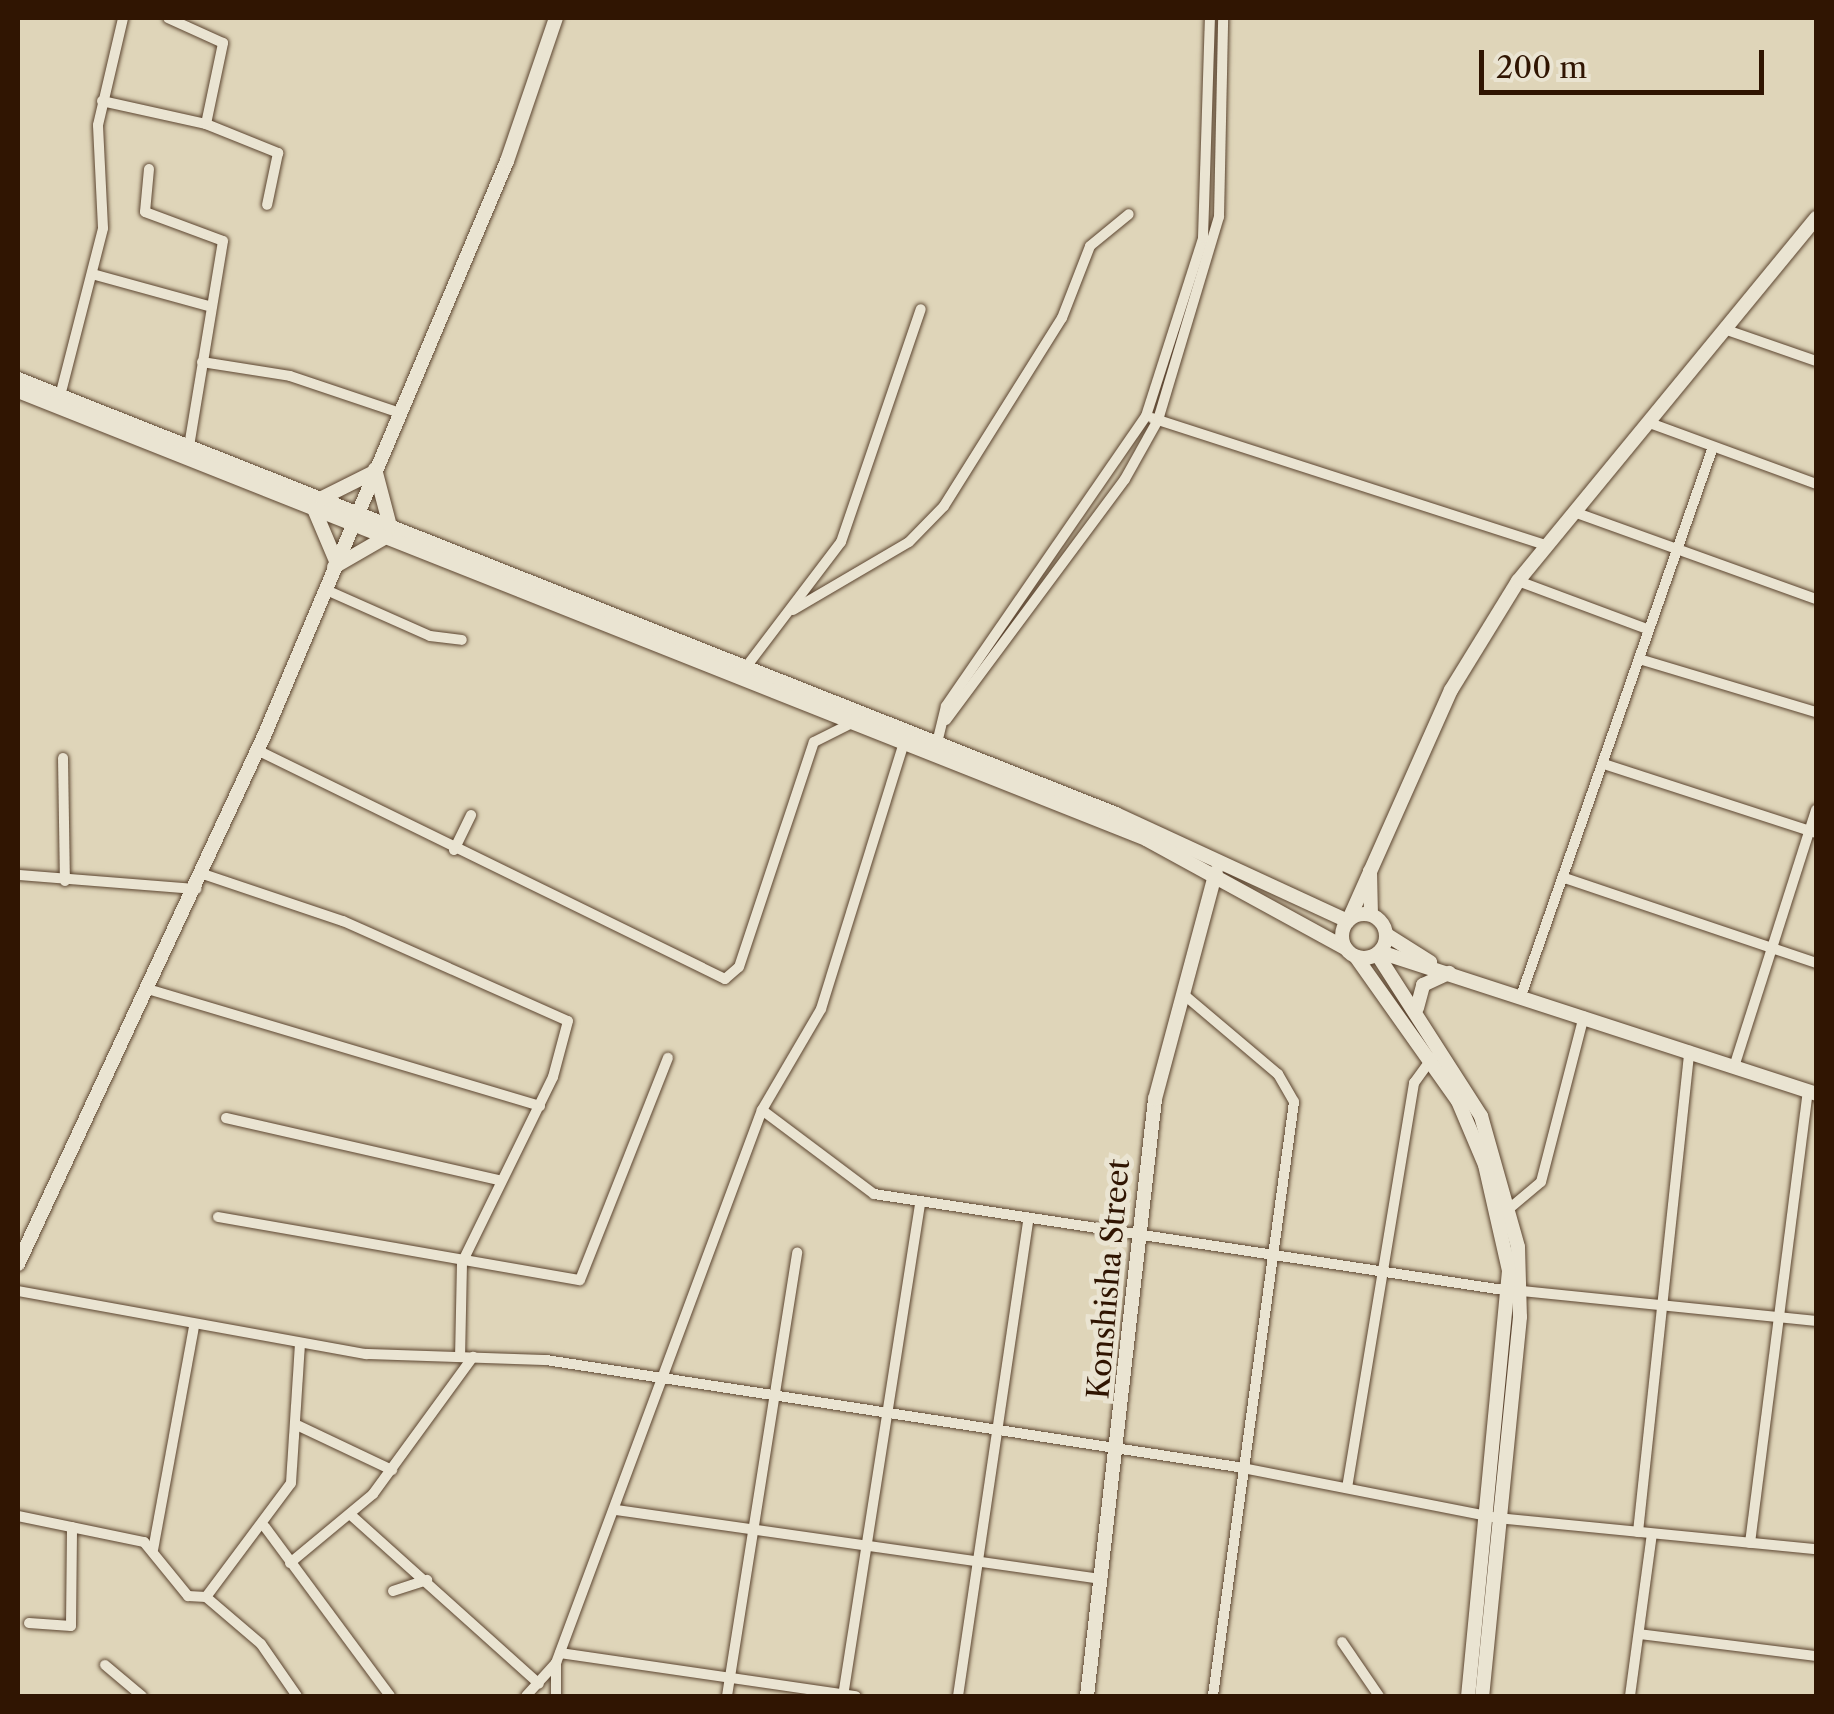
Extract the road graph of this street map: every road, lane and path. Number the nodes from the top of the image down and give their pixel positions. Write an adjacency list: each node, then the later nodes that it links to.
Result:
1 (124, 18): 6 (street)
2 (172, 18): 7 (street)
3 (556, 18): 23 (main road)
4 (1210, 18): 24 (street)
5 (1223, 18): 24 (street)
6 (102, 102): 7 (street); 14 (street)
7 (206, 124): 9 (street)
8 (149, 169): 15 (street)
9 (267, 205)
10 (1128, 214): 40 (street)
11 (1816, 218): 12 (main road)
12 (1801, 236): 13 (street); 17 (main road)
13 (1816, 242)
14 (92, 274): 15 (street); 22 (street)
15 (208, 306): 19 (street)
16 (921, 309): 40 (street)
17 (1724, 329): 18 (street); 25 (main road)
18 (1816, 361)
19 (202, 362): 23 (street); 26 (street)
20 (18, 379): 22 (main road)
21 (18, 391): 30 (main road)
22 (60, 396): 26 (main road)
23 (397, 412): 28 (main road)
24 (1152, 418): 34 (street); 49 (street)
25 (1646, 422): 27 (street); 31 (main road)
26 (189, 446): 30 (main road)
27 (1712, 447): 29 (street); 35 (street)
28 (374, 469): 30 (main road); 32 (main road); 33 (main road)
29 (1816, 484)
30 (318, 503): 32 (main road); 36 (main road)
31 (1574, 512): 34 (main road); 35 (street)
32 (354, 518): 33 (main road); 36 (main road)
33 (388, 531): 36 (main road); 44 (main road)
34 (1546, 545): 37 (main road)
35 (1675, 550): 39 (street); 41 (street)
36 (335, 564): 38 (main road)
37 (1518, 582): 41 (street); 56 (main road)
38 (324, 589): 42 (street); 48 (main road)
39 (1816, 598)
40 (793, 610): 44 (street)
41 (1647, 628): 43 (street)
42 (462, 640)
43 (1639, 659): 45 (street); 51 (street)
44 (742, 672): 46 (main road); 49 (main road)
45 (1816, 712)
46 (850, 724): 47 (main road); 55 (street)
47 (903, 746): 49 (main road); 83 (street)
48 (258, 750): 55 (street); 58 (main road)
49 (934, 750): 57 (main road); 64 (main road)
50 (63, 758): 61 (street)
51 (1604, 764): 54 (street); 60 (street)
52 (1816, 810): 54 (street)
53 (471, 815): 55 (street)
54 (1813, 832): 66 (street)
55 (454, 850)
56 (1370, 860): 63 (main road); 64 (main road)
57 (1216, 872): 67 (main road); 73 (main road, Konshisha Street)
58 (203, 874): 62 (main road); 82 (street)
59 (18, 875): 61 (street)
60 (1565, 878): 66 (street); 74 (street)
61 (65, 882): 62 (street)
62 (197, 890): 72 (main road)
63 (1371, 914): 64 (main road); 65 (main road)
64 (1348, 920): 67 (main road)
65 (1386, 935): 68 (main road); 70 (main road)
66 (1772, 949): 69 (street); 80 (street)
67 (1351, 952): 68 (main road); 78 (main road)
68 (1379, 953): 70 (main road); 75 (main road)
69 (1816, 963)
70 (1440, 968): 71 (main road)
71 (1455, 972): 74 (main road); 75 (main road)
72 (151, 990): 82 (street); 94 (main road)
73 (1180, 991): 90 (main road, Konshisha Street); 92 (street)
74 (1522, 993): 76 (main road)
75 (1417, 1008): 87 (main road)
76 (1584, 1015): 77 (main road); 87 (street)
77 (1689, 1051): 80 (main road); 98 (street)
78 (1432, 1057): 95 (street); 97 (main road)
79 (668, 1058): 93 (street)
80 (1734, 1067): 81 (main road)
81 (1812, 1092): 99 (street)
82 (540, 1106): 85 (street)
83 (762, 1110): 86 (street); 105 (street)
84 (226, 1118): 85 (street)
85 (500, 1180): 93 (street)
86 (920, 1204): 89 (street); 107 (street)
87 (1510, 1208): 97 (main road)
88 (218, 1217): 93 (street)
89 (1028, 1222): 90 (street); 109 (street)
90 (1139, 1235): 92 (street); 110 (main road, Konshisha Street)
91 (798, 1252): 106 (street)
92 (1273, 1256): 95 (street); 111 (street)
93 (462, 1263): 103 (street)
94 (18, 1264)
95 (1387, 1274): 97 (street); 113 (street)
96 (18, 1291): 101 (street)
97 (1516, 1291): 98 (street); 117 (main road)
98 (1660, 1307): 99 (street); 121 (street)
99 (1776, 1316): 100 (street); 123 (street)
100 (1816, 1320)
101 (194, 1326): 102 (street); 126 (street)
102 (300, 1344): 103 (street); 108 (street)
103 (460, 1357): 104 (street)
104 (474, 1357): 105 (street); 112 (street)
105 (659, 1384): 106 (street); 114 (street)
106 (774, 1398): 107 (street); 120 (street)
107 (882, 1413): 109 (street); 124 (street)
108 (299, 1426): 112 (street); 119 (street)
109 (994, 1432): 110 (street); 127 (street)
110 (1121, 1450): 111 (street); 129 (main road, Konshisha Street)
111 (1238, 1467): 113 (street); 150 (street)
112 (392, 1470): 116 (street)
113 (1347, 1488): 117 (street)
114 (616, 1510): 120 (street); 137 (street)
115 (18, 1516): 118 (street)
116 (352, 1516): 128 (street); 130 (street)
117 (1491, 1517): 121 (street); 152 (main road); 153 (main road)
118 (72, 1527): 126 (street); 133 (street)
119 (265, 1527): 128 (street); 132 (street)
120 (752, 1532): 124 (street); 139 (street)
121 (1638, 1532): 122 (street)
122 (1652, 1534): 123 (street); 134 (street)
123 (1750, 1544): 125 (street)
124 (866, 1547): 127 (street); 147 (street)
125 (1816, 1549)
126 (153, 1550): 132 (street)
127 (978, 1561): 129 (street); 148 (street)
128 (290, 1563): 143 (street)
129 (1102, 1579): 149 (main road, Konshisha Street)
130 (427, 1580): 131 (street); 140 (street)
131 (393, 1591)
132 (206, 1597): 142 (street)
133 (29, 1623)
134 (1638, 1634): 136 (street); 154 (street)
135 (1342, 1642): 151 (street)
136 (1816, 1656)
137 (558, 1658): 139 (street); 140 (street); 145 (street)
138 (105, 1666): 141 (street)
139 (729, 1678): 146 (street); 147 (street)
140 (538, 1684): 144 (street)
141 (142, 1696)
142 (298, 1696)
143 (390, 1696)
144 (526, 1696)
145 (556, 1696)
146 (727, 1696)
147 (848, 1696)
148 (958, 1696)
149 (1087, 1696)
150 (1213, 1696)
151 (1380, 1696)
152 (1468, 1696)
153 (1482, 1696)
154 (1630, 1696)

